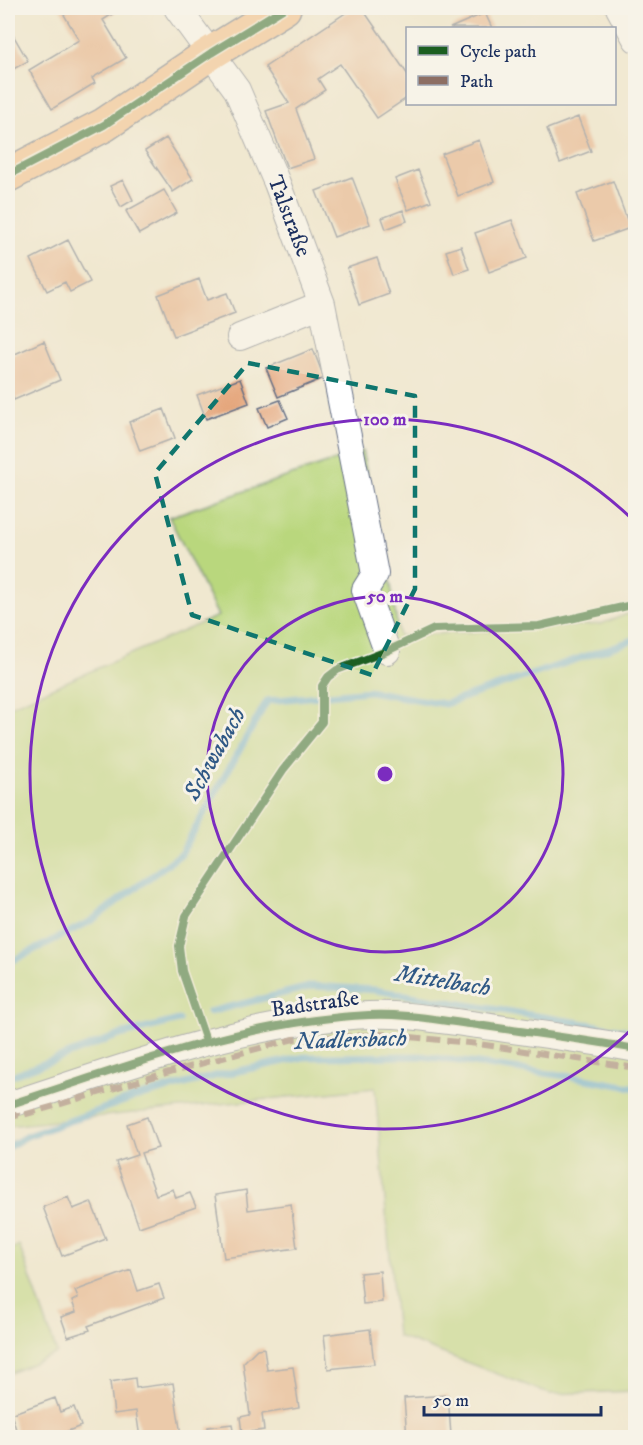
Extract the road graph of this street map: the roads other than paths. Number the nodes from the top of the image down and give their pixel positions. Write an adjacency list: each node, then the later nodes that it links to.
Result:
1 (177, 8): 5 (street, Talstraße)
2 (284, 8): 5 (main road)
3 (619, 8): 4 (street)
4 (636, 39)
5 (211, 53): 6 (main road); 7 (street, Talstraße)
6 (8, 175)
7 (322, 304): 8 (street); 9 (street, Talstraße)
8 (240, 337)
9 (387, 651)
10 (636, 1049): 11 (street, Badstraße)
11 (8, 1105)

